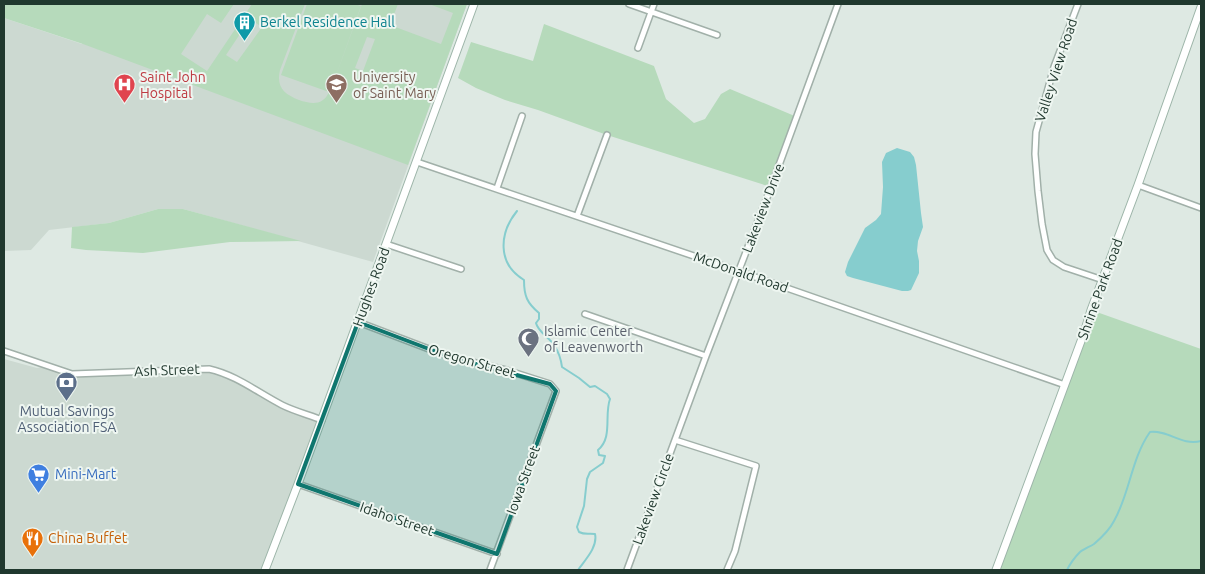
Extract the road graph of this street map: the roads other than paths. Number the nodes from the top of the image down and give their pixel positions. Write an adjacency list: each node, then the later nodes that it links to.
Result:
1 (474, 4): 12 (street, Hughes Road)
2 (629, 4): 7 (street)
3 (654, 4): 7 (street)
4 (838, 4): 19 (street, Lakeview Drive)
5 (1078, 4): 20 (street, Valley View Road)
6 (1201, 7): 13 (street, Shrine Park Road)
7 (651, 12): 8 (street); 9 (street)
8 (717, 35)
9 (638, 48)
10 (522, 116): 14 (street)
11 (607, 135): 16 (street)
12 (417, 162): 14 (street, McDonald Road); 17 (street, Hughes Road)
13 (1138, 185): 15 (street); 20 (street, Shrine Park Road)
14 (496, 188): 16 (street, McDonald Road)
15 (1201, 208)
16 (577, 216): 19 (street, McDonald Road)
17 (386, 244): 18 (street); 22 (street, Hughes Road)
18 (461, 269)
19 (738, 271): 24 (street, Lakeview Drive); 25 (street, McDonald Road)
20 (1103, 280): 25 (street, Shrine Park Road)
21 (585, 314): 24 (street)
22 (358, 322): 26 (street, Oregon Street); 27 (street, Hughes Road)
23 (4, 351): 27 (street, Ash Street)
24 (706, 356): 28 (street, Lakeview Drive)
25 (1065, 384): 35 (street, Shrine Park Road)
26 (556, 391): 30 (street, Iowa Street)
27 (322, 420): 29 (street, Hughes Road)
28 (675, 440): 33 (street, Lakeview Circle); 34 (street, Lakeview Circle)
29 (298, 484): 30 (street, Idaho Street); 31 (street, Hughes Road)
30 (497, 554): 32 (street, Iowa Street)
31 (265, 570)
32 (490, 570)
33 (627, 570)
34 (727, 570)
35 (996, 570)

